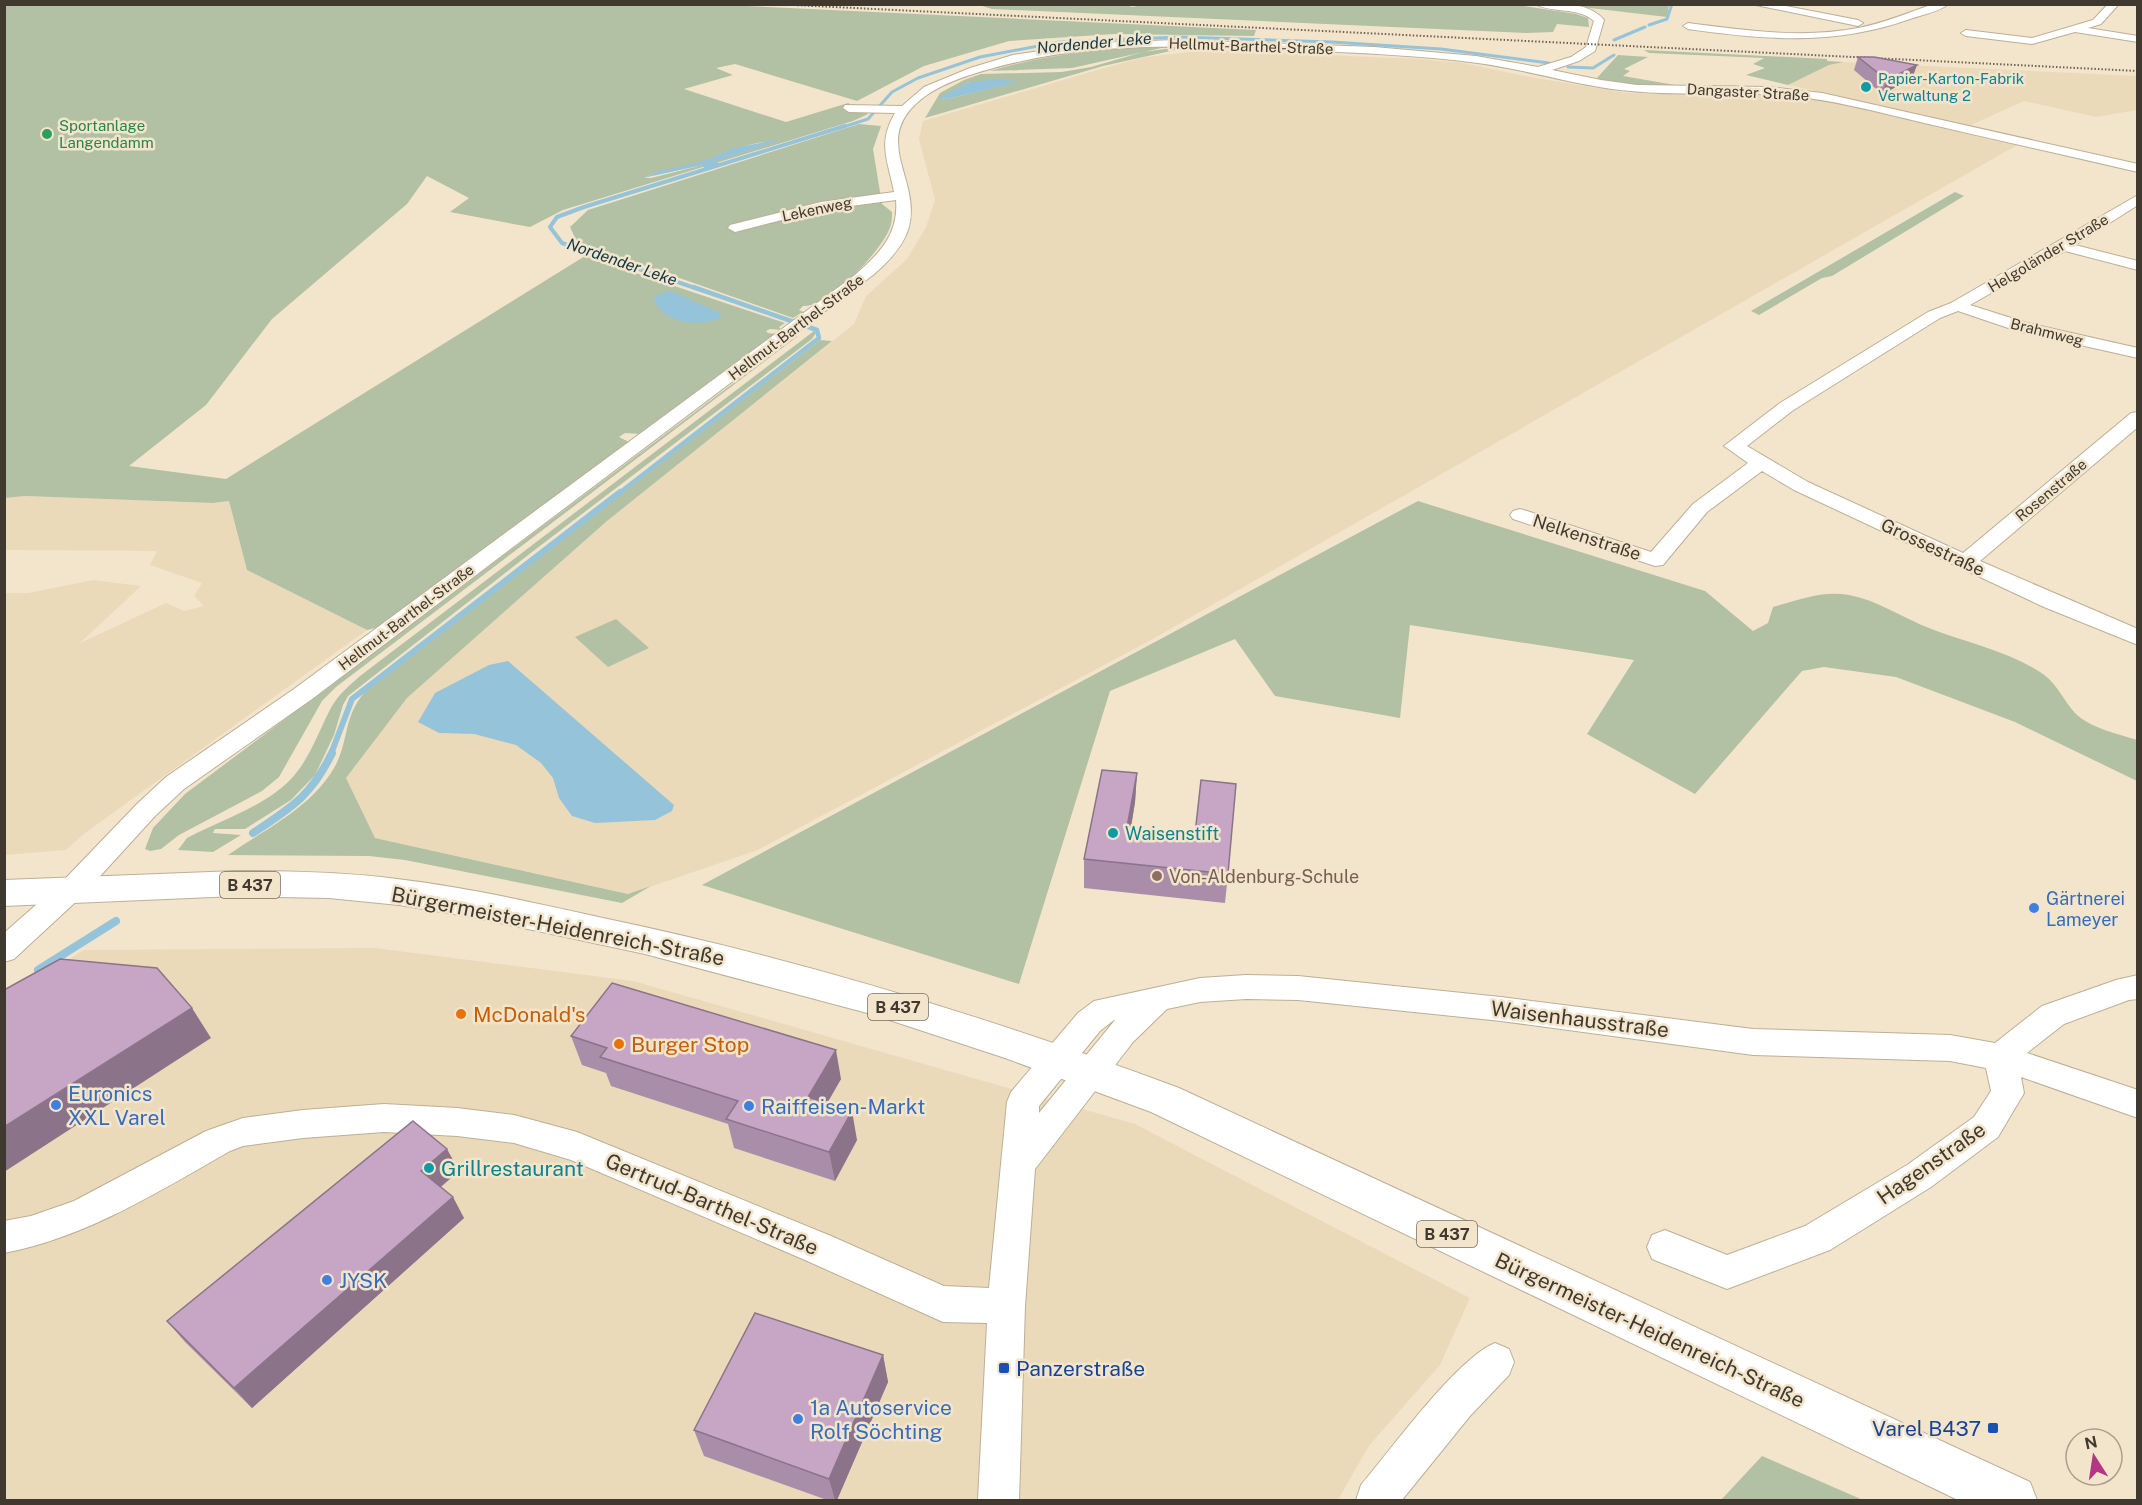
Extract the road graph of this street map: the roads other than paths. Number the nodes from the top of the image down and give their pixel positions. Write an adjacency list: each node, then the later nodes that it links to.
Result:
1 (1540, 4): 12 (street)
2 (1756, 4): 8 (street)
3 (1944, 4): 6 (street)
4 (2114, 4): 9 (street)
5 (1907, 6): 6 (street)
6 (1927, 10): 8 (street)
7 (1688, 26): 8 (street)
8 (1876, 26)
9 (2076, 29): 10 (street); 11 (street)
10 (1966, 33)
11 (2138, 39)
12 (1538, 71): 14 (street, Hellmut-Barthel-Straße); 15 (street, Dangaster Straße)
13 (849, 108): 14 (street)
14 (905, 110): 16 (street, Hellmut-Barthel-Straße)
15 (2138, 168)
16 (901, 195): 18 (street, Lekenweg); 28 (street, Hellmut-Barthel-Straße)
17 (2138, 199): 19 (street, Helgoländer Straße)
18 (735, 228)
19 (2063, 246): 20 (street); 21 (street, Helgoländer Straße)
20 (2138, 266)
21 (1957, 306): 22 (street, Brahmweg); 24 (street, Grossestraße)
22 (2138, 353)
23 (2138, 417): 26 (street, Rosenstraße)
24 (1760, 463): 25 (street, Nelkenstraße); 26 (street, Grossestraße)
25 (1520, 515)
26 (1965, 562): 27 (street, Grossestraße)
27 (2138, 638)
28 (72, 890): 29 (main road, B 437); 30 (street, Hellmut-Barthel-Straße); 33 (main road, Bürgermeister-Heidenreich-Straße / B 437)
29 (4, 893)
30 (4, 951)
31 (2138, 987): 32 (street)
32 (2000, 1057): 33 (street, Waisenhausstraße); 34 (street, Waisenhausstraße); 36 (street, Hagenstraße)
33 (1075, 1065): 37 (street); 41 (main road, Bürgermeister-Heidenreich-Straße / B 437)
34 (2138, 1104)
35 (4, 1237): 37 (street, Gertrud-Barthel-Straße)
36 (1665, 1247)
37 (1006, 1306): 39 (street)
38 (1495, 1362): 40 (street)
39 (999, 1500)
40 (1376, 1500)
41 (2012, 1500)

